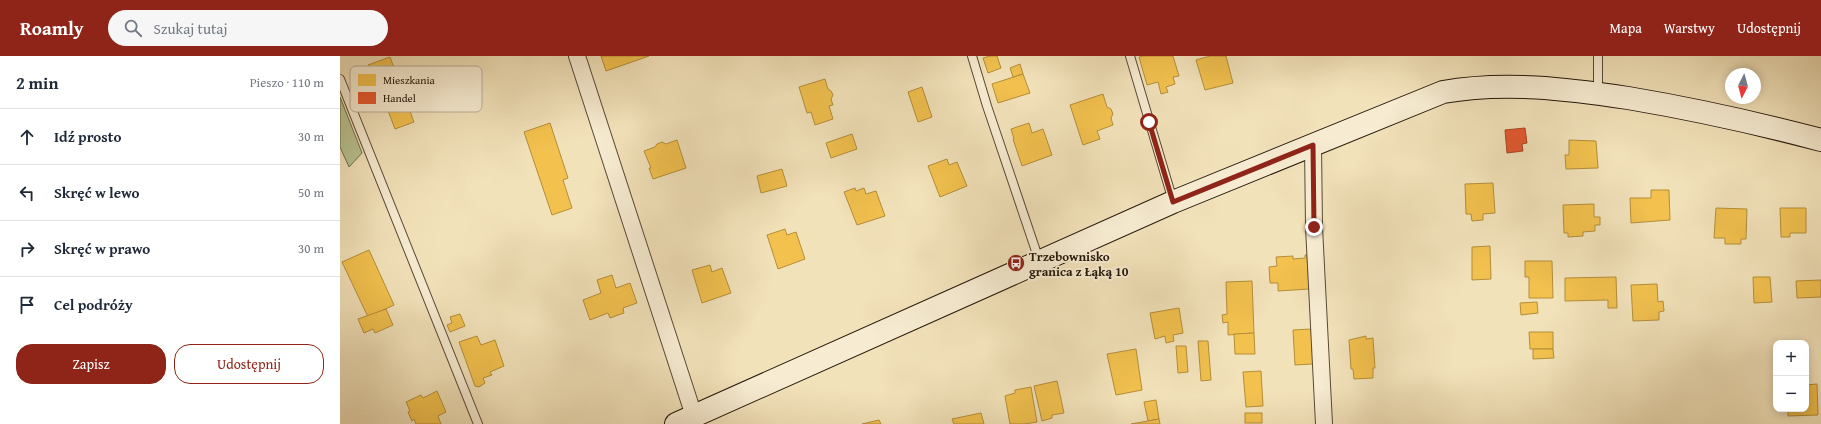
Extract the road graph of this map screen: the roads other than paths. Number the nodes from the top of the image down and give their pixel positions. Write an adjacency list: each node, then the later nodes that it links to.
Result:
1 (577, 56): 13 (street)
2 (972, 56): 12 (lane)
3 (1130, 56): 11 (lane)
4 (1598, 56): 6 (lane)
5 (340, 79): 7 (lane)
6 (1598, 94): 9 (street); 10 (street)
7 (350, 104)
8 (353, 112): 14 (lane)
9 (1821, 140)
10 (1313, 145): 11 (street); 15 (street)
11 (1173, 202): 12 (street)
12 (1039, 262): 13 (street)
13 (685, 420)
14 (478, 424)
15 (1324, 424)

